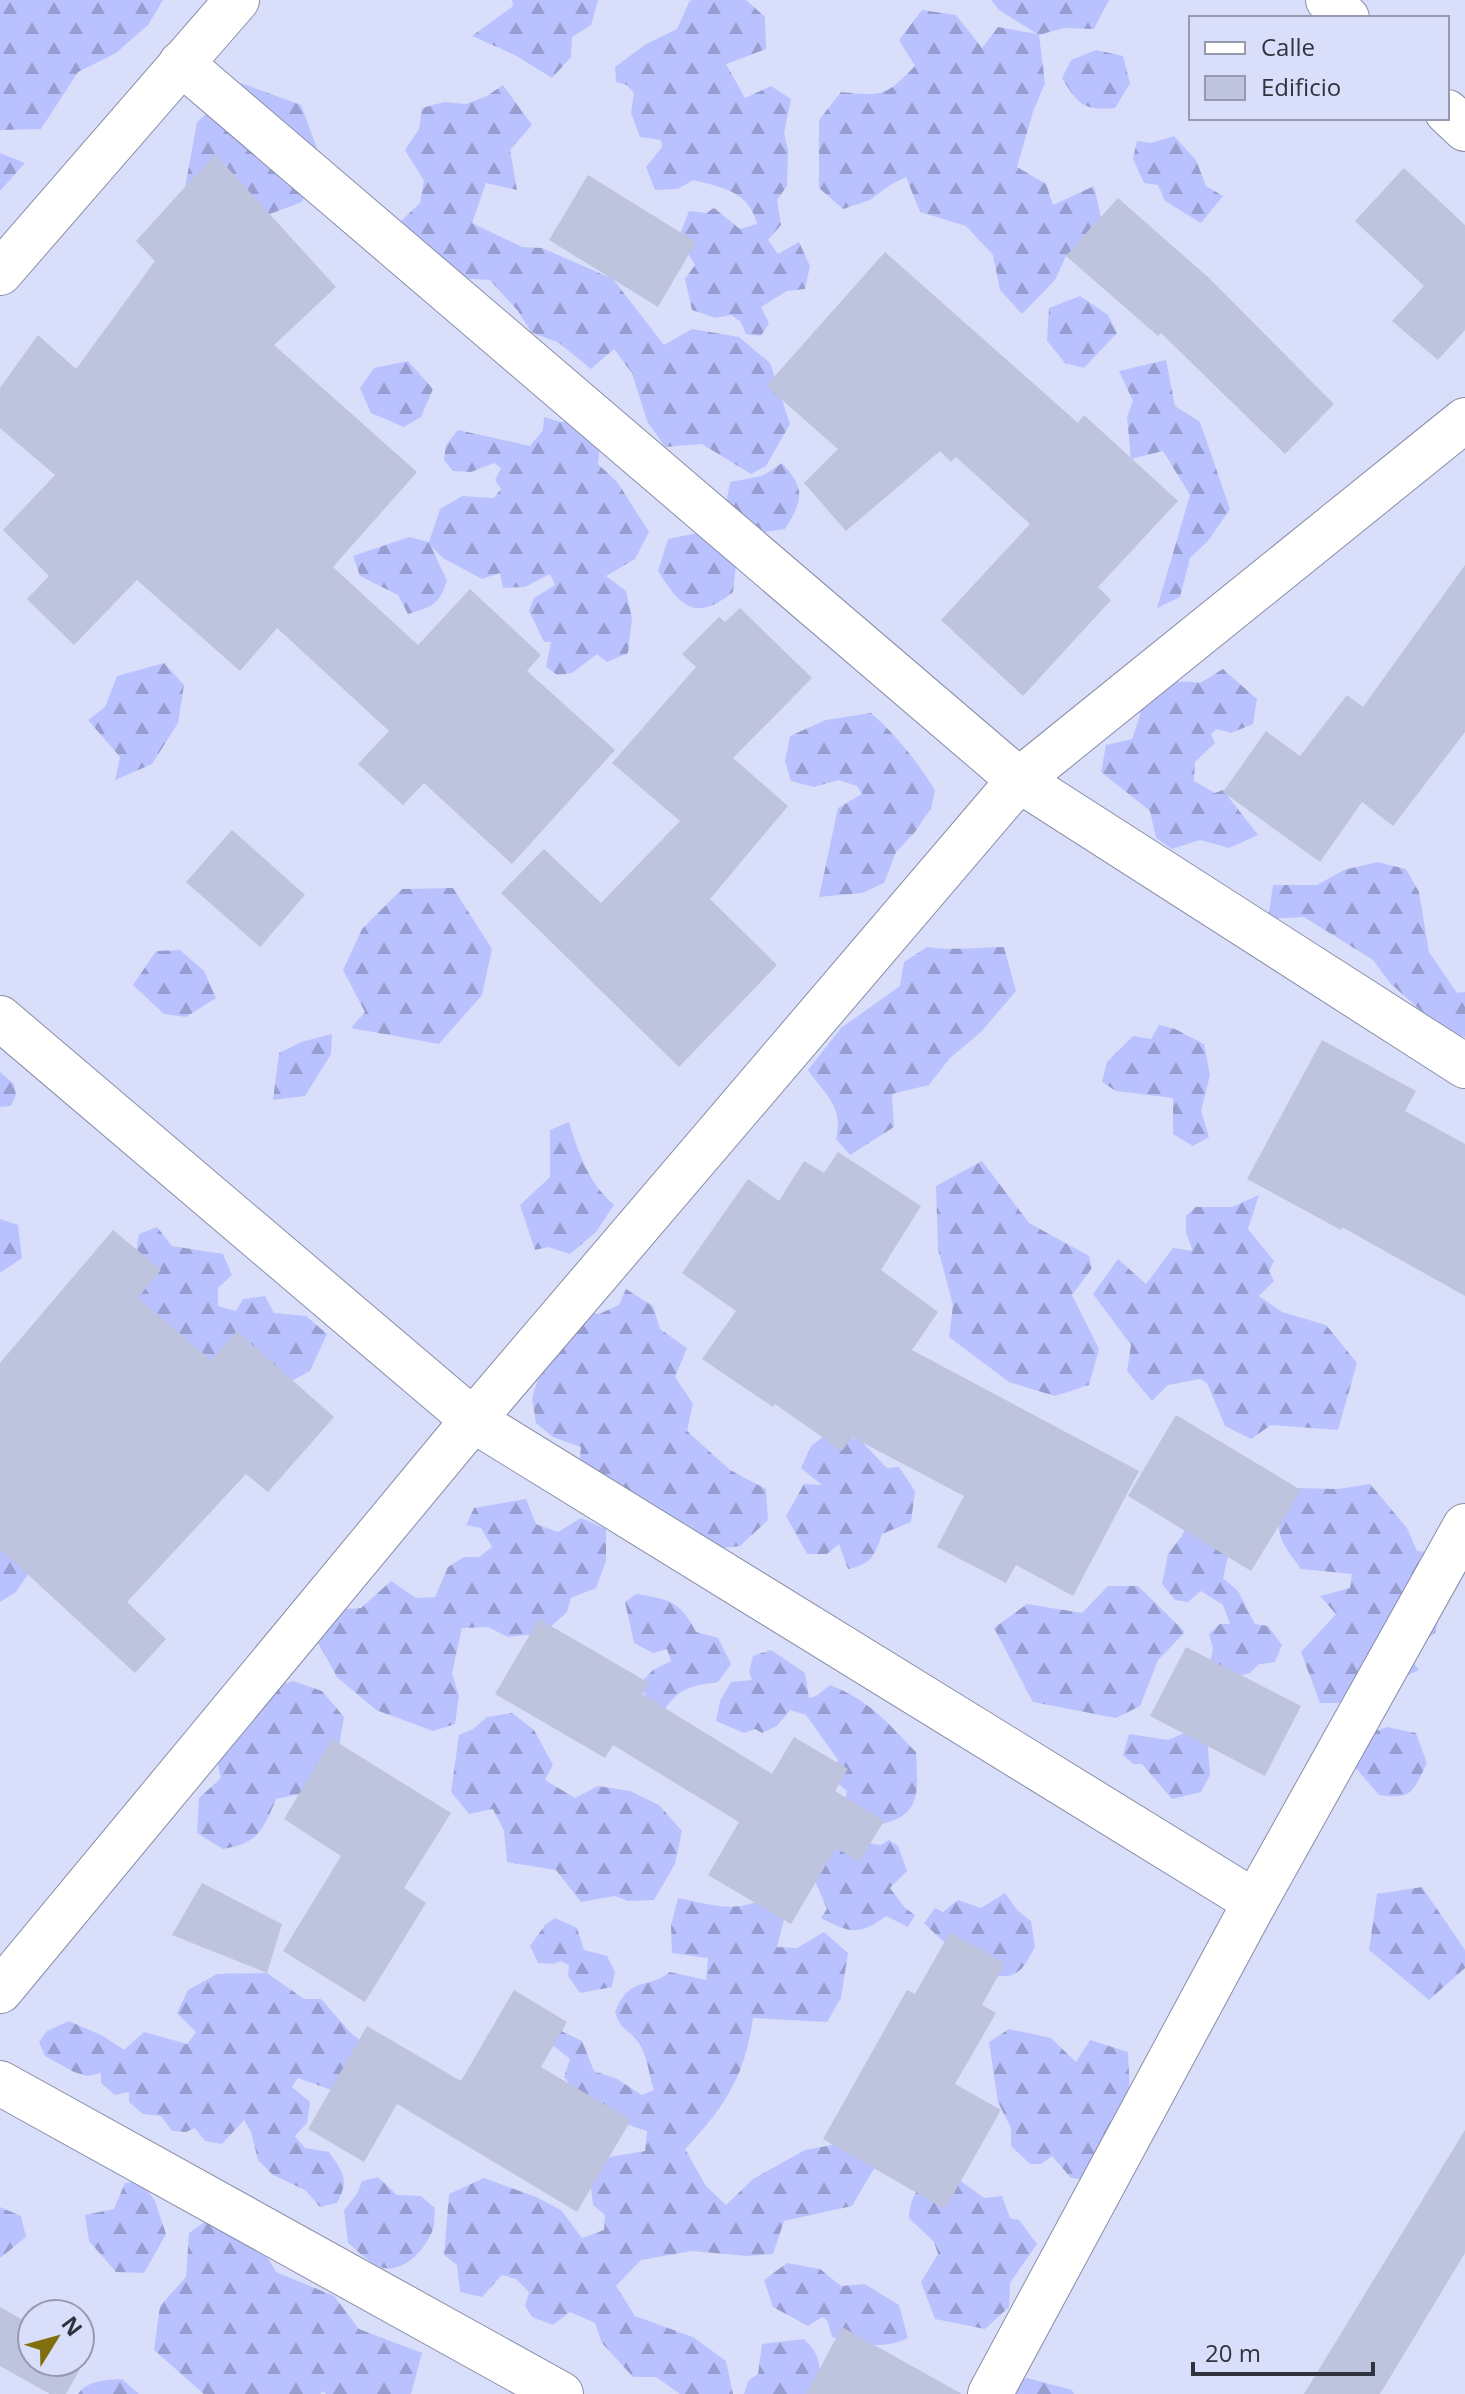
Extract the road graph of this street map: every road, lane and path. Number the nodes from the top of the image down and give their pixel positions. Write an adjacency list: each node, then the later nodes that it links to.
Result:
1 (237, 0): 4 (street)
2 (1328, 0): 3 (street)
3 (1345, 16)
4 (181, 63): 7 (street); 9 (street)
5 (1449, 114): 6 (street)
6 (1465, 129)
7 (0, 273)
8 (1465, 420): 9 (street)
9 (1019, 780): 11 (street); 12 (street)
10 (0, 1018): 12 (street)
11 (1465, 1066)
12 (473, 1420): 14 (street); 15 (street)
13 (1465, 1526): 14 (street)
14 (1255, 1902): 18 (street)
15 (0, 1991)
16 (0, 2083): 17 (street)
17 (561, 2394)
18 (990, 2394)

